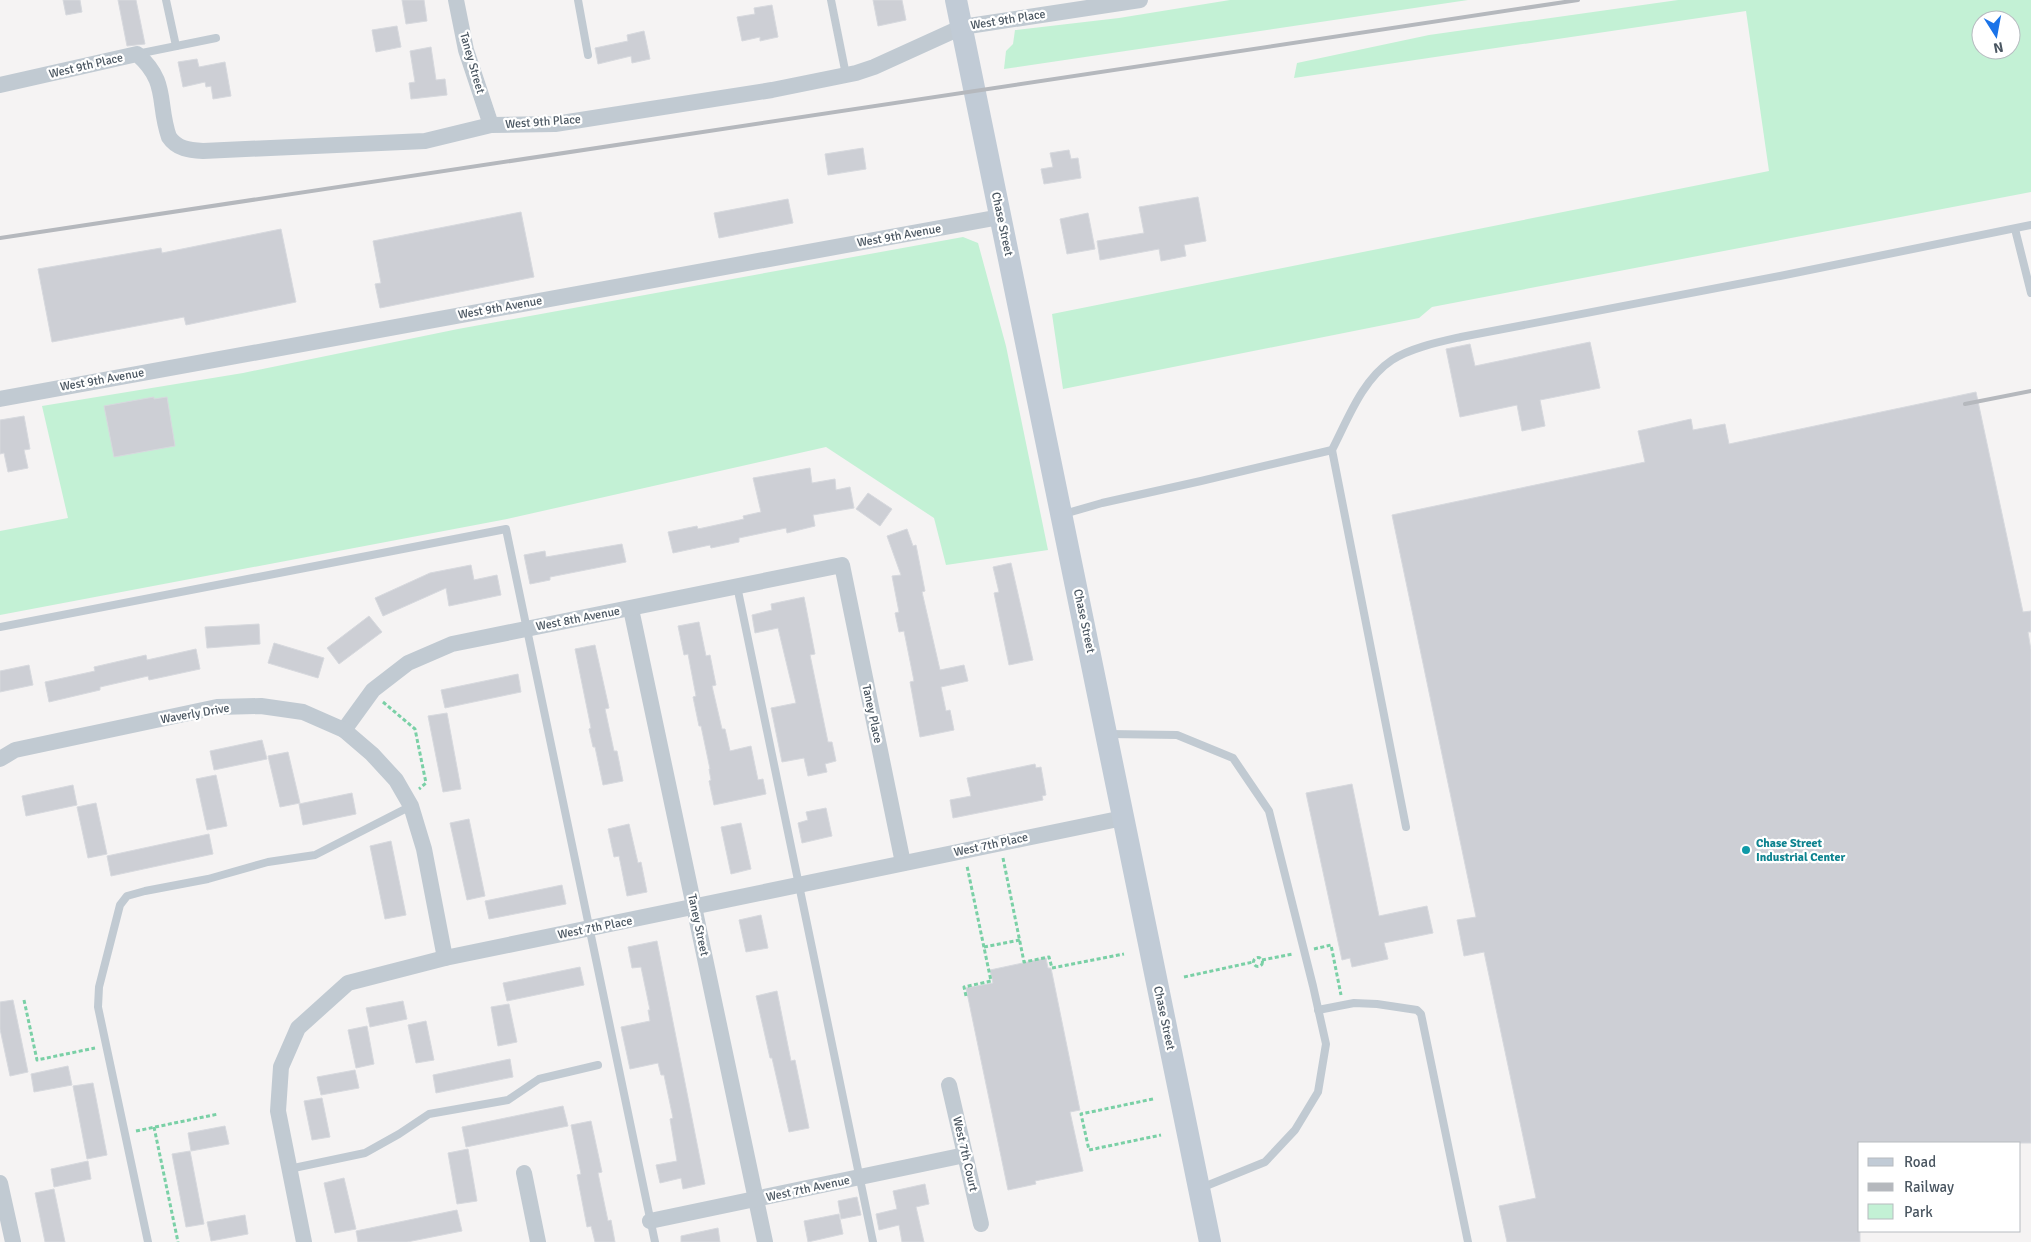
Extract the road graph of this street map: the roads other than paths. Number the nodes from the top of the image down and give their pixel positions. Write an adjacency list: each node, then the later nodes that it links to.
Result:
1 (166, 0): 9 (lane)
2 (456, 0): 14 (street, Taney Street)
3 (578, 0): 11 (lane)
4 (831, 0): 12 (lane)
5 (956, 0): 7 (street, Chase Street)
6 (1140, 0): 7 (street, West 9th Place)
7 (962, 27): 12 (street, West 9th Place); 15 (street, Chase Street)
8 (216, 38): 9 (lane)
9 (176, 46): 10 (lane)
10 (137, 54): 13 (street, West 9th Place); 14 (street, West 9th Place)
11 (588, 55)
12 (846, 75): 14 (street, West 9th Place)
13 (0, 85)
14 (490, 126)
15 (1000, 217): 19 (street, West 9th Avenue); 21 (street, Chase Street)
16 (2031, 226): 17 (lane)
17 (2015, 229): 18 (lane); 20 (lane)
18 (2031, 295)
19 (0, 399)
20 (1332, 450): 21 (lane); 32 (lane)
21 (1062, 515): 28 (street, Chase Street)
22 (842, 565): 23 (street, West 8th Avenue); 33 (street, Taney Place)
23 (737, 586): 24 (street, West 8th Avenue); 34 (lane)
24 (631, 609): 26 (street, West 8th Avenue); 35 (street, Taney Street)
25 (0, 627): 26 (lane)
26 (526, 629): 27 (street, West 8th Avenue); 36 (lane)
27 (344, 730): 29 (street, Waverly Drive); 30 (street, Waverly Drive)
28 (1106, 734): 31 (street, Chase Street); 38 (lane)
29 (0, 759)
30 (413, 799): 37 (street, Waverly Drive); 51 (lane)
31 (1124, 818): 33 (street, West 7th Place); 46 (street, Chase Street)
32 (1406, 827)
33 (903, 863): 34 (street, West 7th Place)
34 (799, 885): 35 (street, West 7th Place); 44 (lane)
35 (694, 908): 36 (street, West 7th Place); 47 (street, Taney Street)
36 (589, 929): 37 (street, West 7th Place); 48 (lane)
37 (445, 958): 42 (street, West 7th Place)
38 (1318, 1010): 46 (lane); 58 (lane)
39 (598, 1066): 42 (lane)
40 (949, 1085): 41 (street, West 7th Court)
41 (965, 1155): 44 (street, West 7th Avenue); 49 (street, West 7th Court)
42 (289, 1169): 52 (street, West 7th Place)
43 (524, 1173): 53 (street)
44 (860, 1178): 47 (street, West 7th Avenue); 56 (lane)
45 (0, 1182): 50 (street)
46 (1199, 1188): 57 (street, Chase Street)
47 (756, 1199): 48 (street, West 7th Avenue); 55 (street, Taney Street)
48 (650, 1221): 54 (lane)
49 (981, 1224)
50 (13, 1242)
51 (148, 1242)
52 (304, 1242)
53 (538, 1242)
54 (655, 1242)
55 (765, 1242)
56 (873, 1242)
57 (1210, 1242)
58 (1468, 1242)

